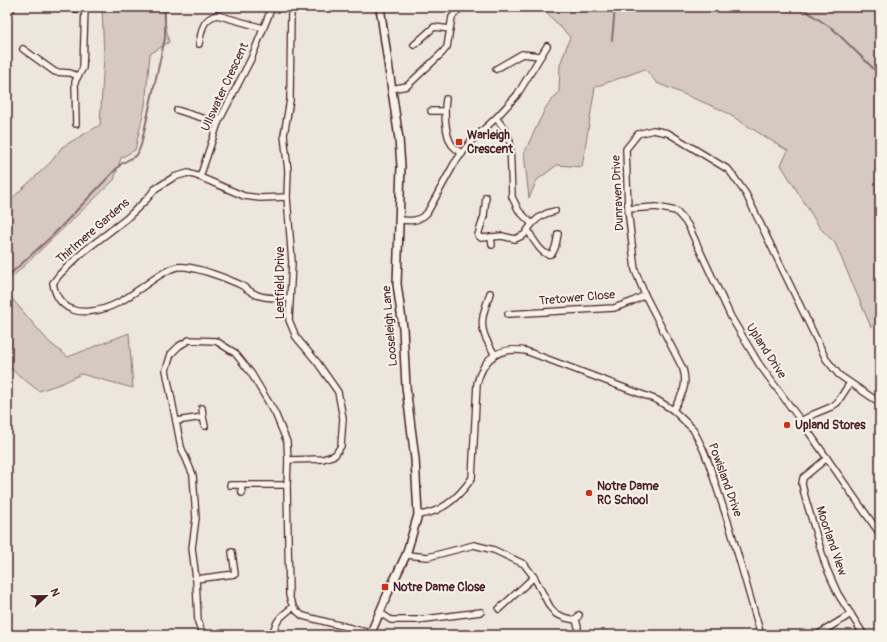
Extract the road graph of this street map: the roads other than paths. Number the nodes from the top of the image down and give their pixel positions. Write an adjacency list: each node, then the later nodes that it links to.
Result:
1 (11, 7): 8 (main road)
2 (69, 7): 3 (street)
3 (85, 7): 17 (street)
4 (272, 7): 9 (street, Ullswater Crescent)
5 (291, 7): 28 (street, Leatfield Drive)
6 (380, 7): 18 (street, Looseleigh Lane)
7 (461, 7): 10 (street)
8 (7, 11)
9 (263, 28): 11 (street); 24 (street, Ullswater Crescent)
10 (450, 30): 12 (street); 18 (street)
11 (199, 44)
12 (414, 45)
13 (547, 46): 15 (street)
14 (23, 49): 17 (street)
15 (540, 56): 16 (street); 23 (street)
16 (496, 69)
17 (78, 76): 25 (street)
18 (391, 89): 32 (street, Looseleigh Lane)
19 (446, 99): 22 (street)
20 (177, 110): 24 (street)
21 (431, 111): 22 (street)
22 (444, 111): 26 (street)
23 (496, 118): 26 (street); 33 (street)
24 (218, 123): 27 (street, Ullswater Crescent)
25 (76, 124)
26 (462, 154): 32 (street)
27 (200, 177): 28 (street, Thirlmere Gardens); 40 (street, Thirlmere Gardens)
28 (287, 197): 40 (street, Leatfield Drive)
29 (486, 197): 36 (street)
30 (628, 209): 39 (street, Dunraven Drive); 43 (street, Dunraven Drive); 49 (street, Upland Drive)
31 (555, 211): 33 (street)
32 (399, 220): 57 (street, Looseleigh Lane)
33 (532, 224): 34 (street)
34 (528, 230): 35 (street); 36 (street)
35 (558, 234)
36 (491, 237): 37 (street)
37 (492, 245)
38 (490, 293): 42 (street)
39 (645, 296): 41 (street, Tretower Close); 46 (street, Dunraven Drive)
40 (290, 298): 52 (street, Leatfield Drive)
41 (508, 314)
42 (495, 355): 46 (street, Powisland Drive); 57 (street)
43 (850, 383): 44 (street, Dunraven Drive); 49 (street)
44 (880, 403)
45 (202, 408): 47 (street)
46 (673, 410): 74 (street, Powisland Drive)
47 (204, 417): 48 (street); 50 (street)
48 (176, 421): 52 (street); 62 (street)
49 (801, 421): 51 (street, Upland Drive)
50 (205, 426)
51 (827, 458): 58 (street, Upland Drive); 67 (street, Moorland View)
52 (288, 460): 55 (street)
53 (230, 485): 54 (street)
54 (242, 485): 55 (street); 56 (street)
55 (287, 485): 63 (street)
56 (242, 493)
57 (418, 515): 60 (street, Looseleigh Lane)
58 (880, 534)
59 (232, 552): 62 (street)
60 (406, 555): 61 (street); 65 (street, Looseleigh Lane)
61 (534, 577): 64 (street); 68 (street)
62 (196, 579): 72 (street)
63 (293, 607): 70 (street); 73 (street)
64 (499, 609)
65 (380, 612): 66 (street); 70 (street, Looseleigh Lane)
66 (481, 612)
67 (851, 614): 75 (street); 76 (street, Moorland View)
68 (578, 627)
69 (7, 632): 71 (street)
70 (370, 634)
71 (17, 635)
72 (203, 635)
73 (272, 635)
74 (761, 635)
75 (817, 635)
76 (864, 635)

